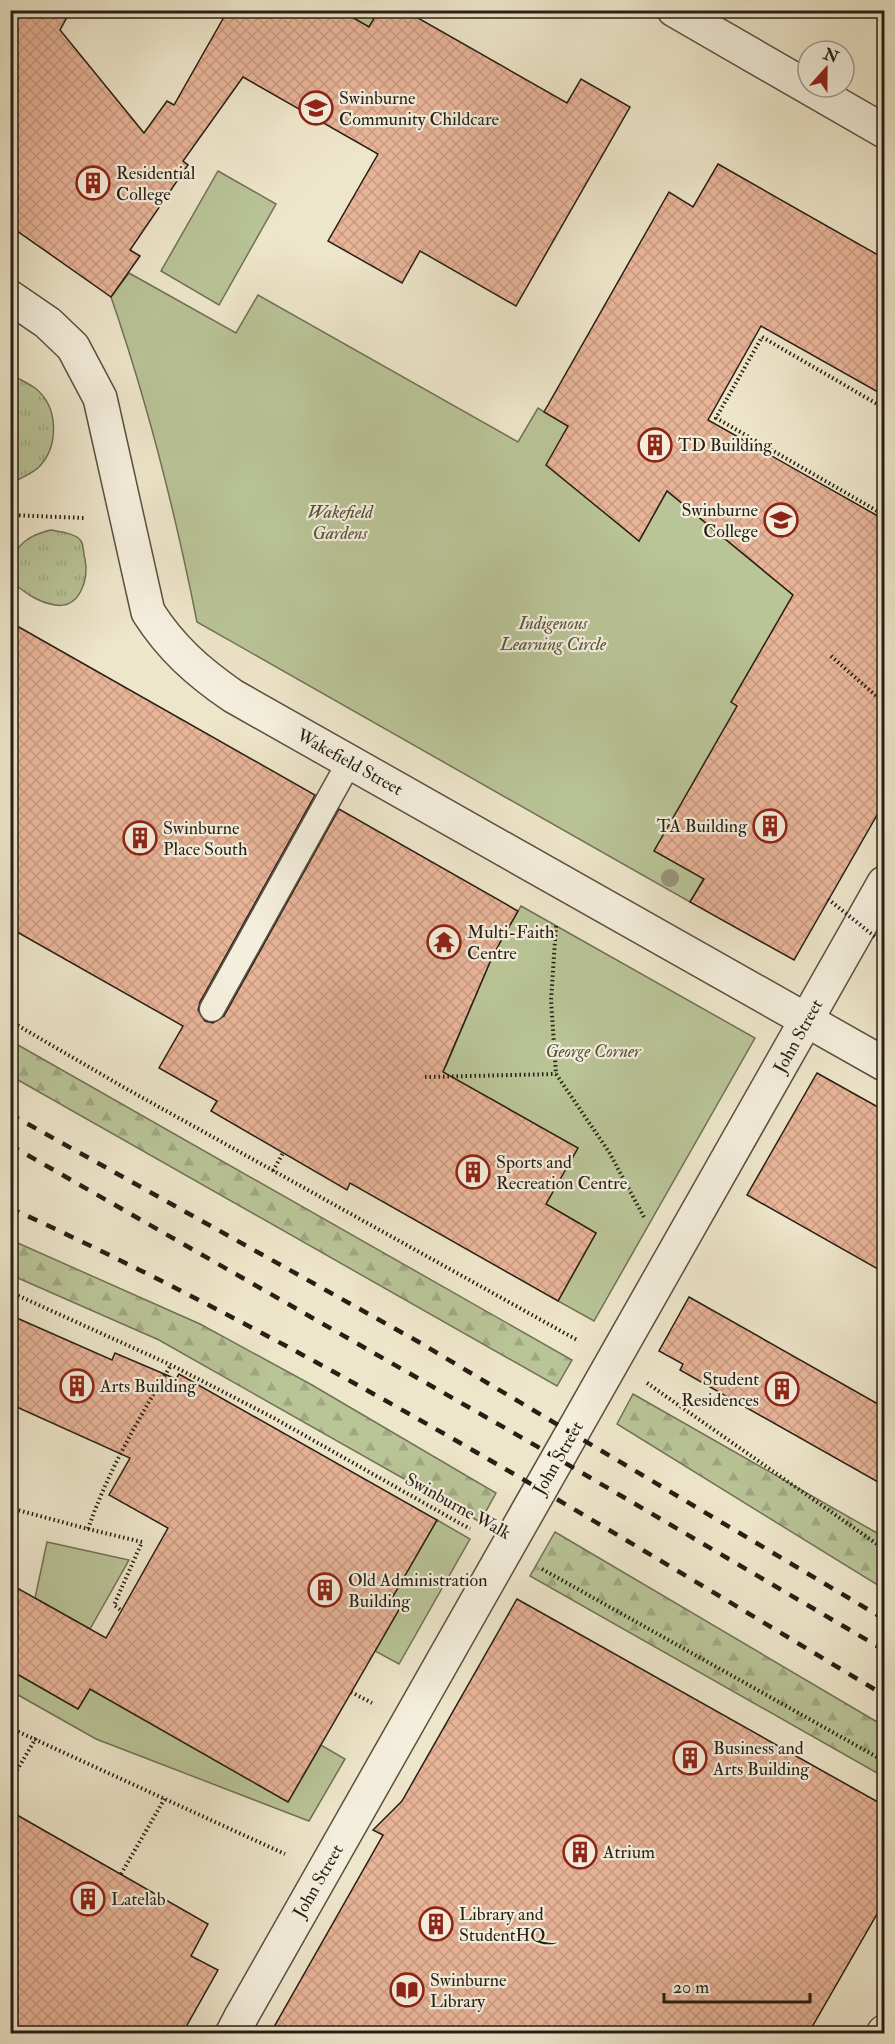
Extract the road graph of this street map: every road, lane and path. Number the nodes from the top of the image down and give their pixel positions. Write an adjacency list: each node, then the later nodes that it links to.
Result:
1 (684, 13): 2 (street)
2 (885, 131)
3 (10, 297): 7 (street, Wakefield Street)
4 (885, 408): 6 (path)
5 (10, 515): 7 (path)
6 (885, 515)
7 (126, 518): 10 (street, Wakefield Street)
8 (831, 656): 9 (path)
9 (885, 703)
10 (350, 762): 15 (lane); 17 (street, Wakefield Street)
11 (885, 883): 17 (street, John Street)
12 (828, 899): 14 (path, bridge)
13 (556, 925): 19 (path)
14 (885, 944)
15 (212, 1009)
16 (10, 1021): 22 (path)
17 (806, 1021): 18 (street, Wakefield Street); 23 (street, John Street)
18 (885, 1064)
19 (556, 1074): 20 (path); 23 (path)
20 (425, 1077)
21 (283, 1153): 22 (path)
22 (273, 1171): 25 (path)
23 (670, 1262): 25 (street, John Street)
24 (10, 1292): 26 (path, Swinburne Walk)
25 (614, 1360): 29 (path); 30 (street, John Street)
26 (171, 1365): 28 (path); 30 (path, Swinburne Walk)
27 (10, 1508): 28 (path)
28 (88, 1530): 31 (path)
29 (885, 1548)
30 (506, 1549): 34 (path, Swinburne Walk); 37 (street, John Street)
31 (122, 1611)
32 (10, 1728): 33 (path)
33 (36, 1738): 35 (path); 36 (path)
34 (885, 1761)
35 (10, 1782)
36 (165, 1798): 37 (path); 38 (path)
37 (323, 1873): 39 (street, John Street)
38 (121, 1874)
39 (236, 2025)

